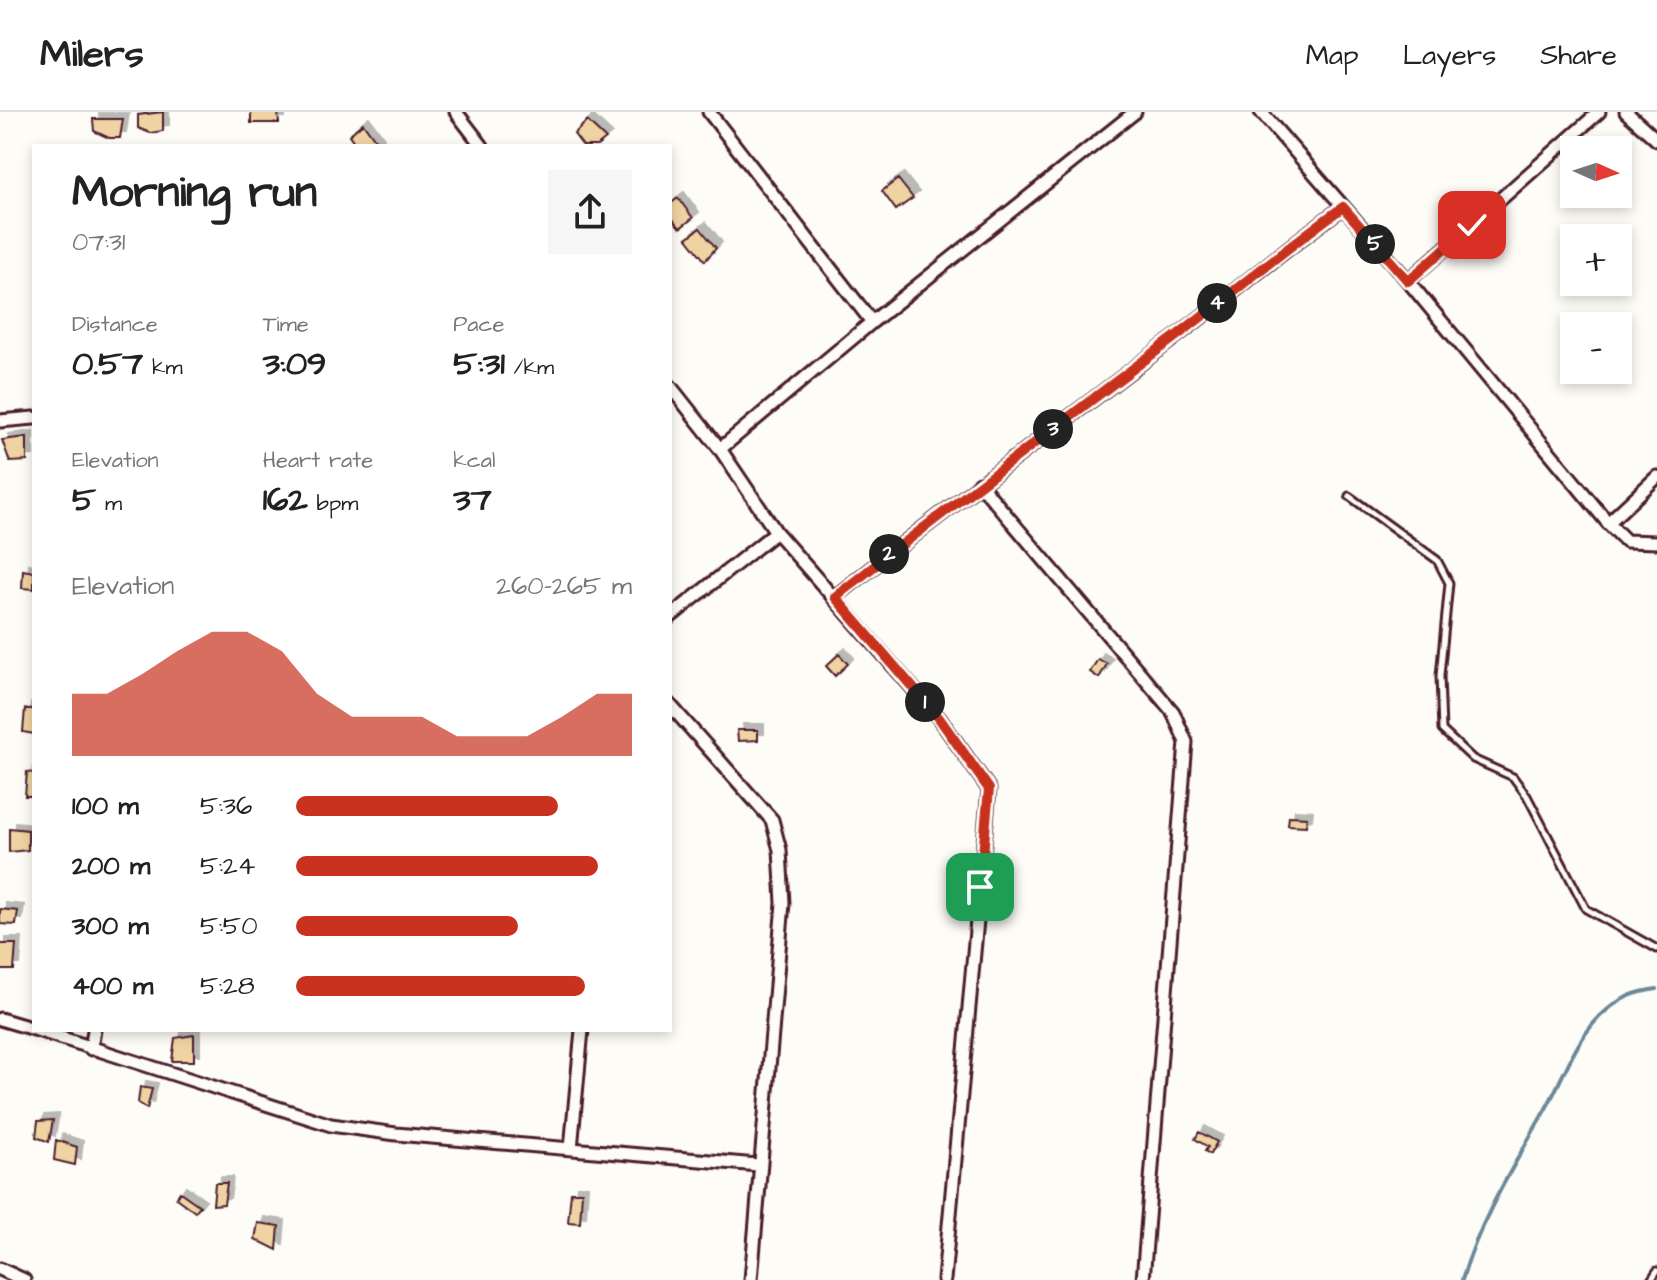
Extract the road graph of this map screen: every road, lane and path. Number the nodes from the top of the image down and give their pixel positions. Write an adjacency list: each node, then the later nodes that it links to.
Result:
1 (456, 112): 8 (street)
2 (709, 112): 11 (street)
3 (1135, 112): 11 (street)
4 (1261, 112): 9 (street)
5 (1599, 112): 10 (street)
6 (1626, 112): 7 (street)
7 (1657, 140)
8 (480, 144)
9 (1343, 207): 10 (street); 17 (street)
10 (1408, 281): 19 (street)
11 (872, 322): 15 (street)
12 (672, 389): 15 (street)
13 (32, 418): 14 (street)
14 (0, 421)
15 (720, 449): 20 (street)
16 (1657, 477): 19 (street)
17 (979, 483): 22 (street); 39 (street)
18 (1349, 496): 25 (lane)
19 (1608, 523): 21 (street)
20 (776, 532): 22 (street); 23 (street)
21 (1657, 542)
22 (835, 597): 38 (street)
23 (672, 615)
24 (672, 707): 33 (street)
25 (1657, 949)
26 (0, 1019): 27 (street)
27 (32, 1029)
28 (41, 1032): 31 (street)
29 (94, 1032): 31 (street)
30 (582, 1032): 32 (street)
31 (91, 1049): 32 (street)
32 (571, 1149): 33 (street)
33 (759, 1165): 37 (street)
34 (0, 1269): 36 (street)
35 (1657, 1271): 40 (lane)
36 (24, 1280)
37 (751, 1280)
38 (944, 1280)
39 (1143, 1280)
40 (1651, 1280)

